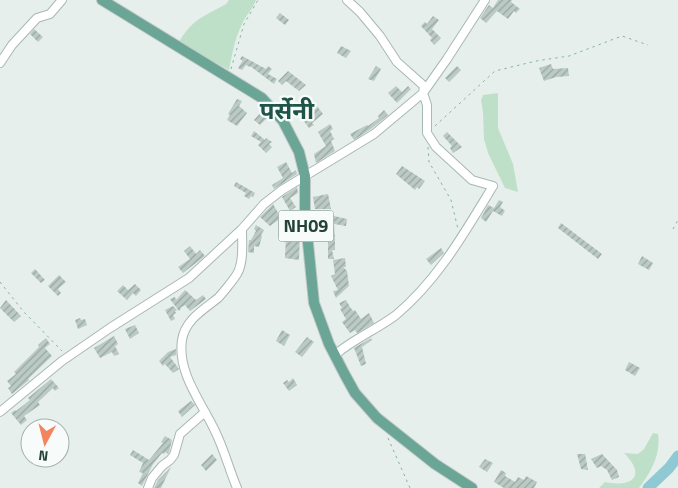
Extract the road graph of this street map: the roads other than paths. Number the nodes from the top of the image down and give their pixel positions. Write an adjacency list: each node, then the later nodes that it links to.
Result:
1 (62, 0): 5 (street)
2 (102, 0): 7 (main road, NH09)
3 (347, 0): 6 (street)
4 (486, 0): 6 (street)
5 (0, 63)
6 (423, 93): 7 (street); 9 (street)
7 (305, 176): 8 (street); 9 (main road, NH09)
8 (242, 229): 10 (street); 11 (street)
9 (335, 355): 14 (main road, NH09)
10 (0, 412)
11 (205, 412): 12 (street); 13 (street)
12 (148, 488)
13 (237, 488)
14 (472, 488)

